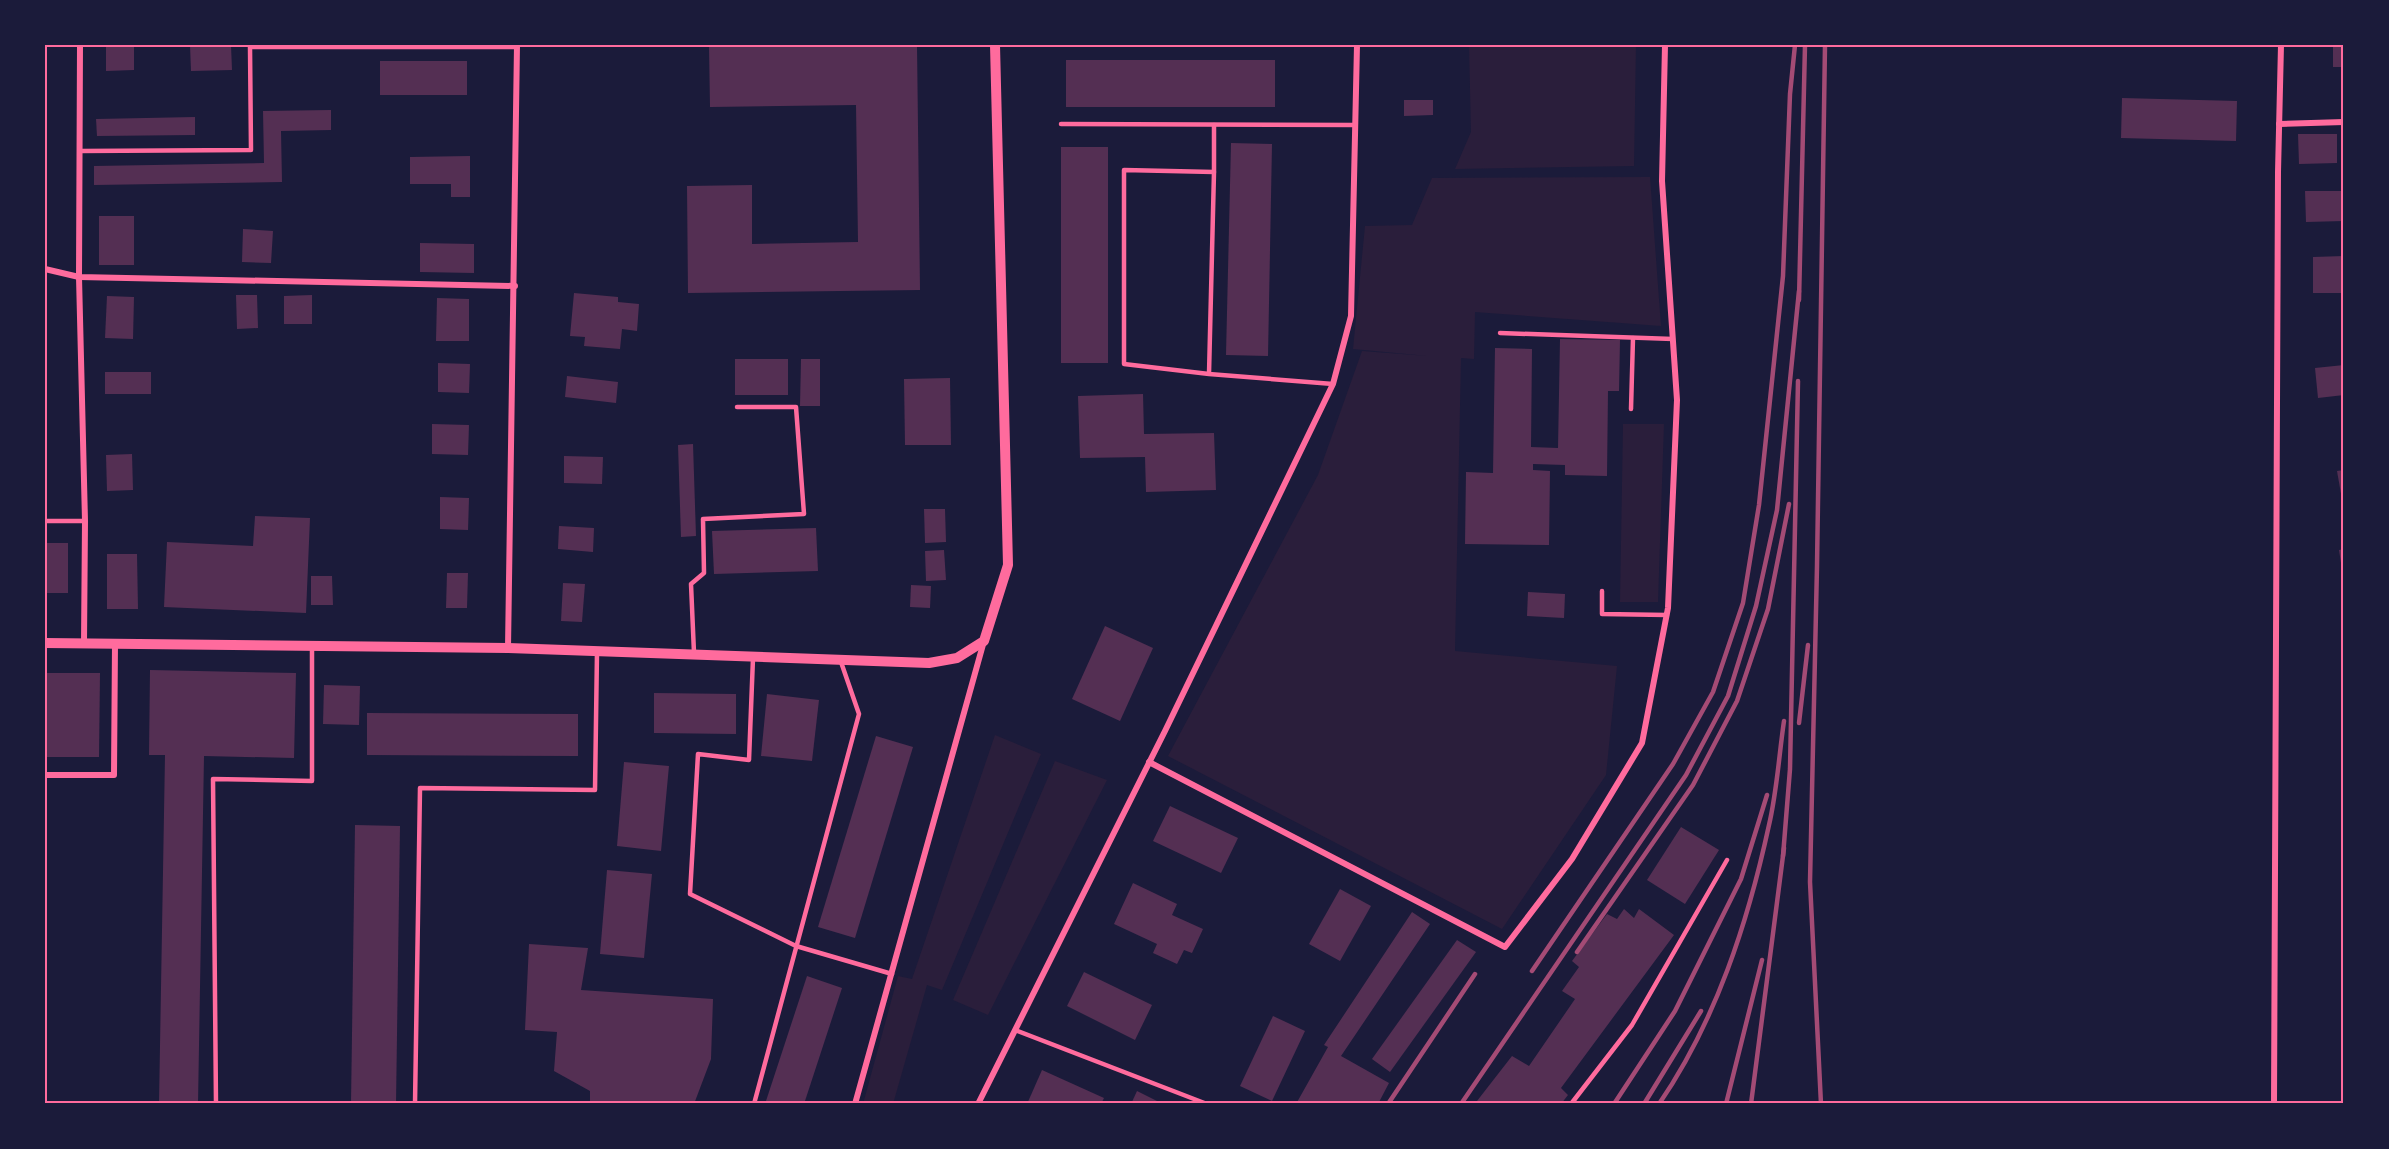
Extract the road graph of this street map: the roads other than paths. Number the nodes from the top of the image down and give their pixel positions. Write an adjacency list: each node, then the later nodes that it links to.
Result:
1 (80, 45): 13 (street)
2 (995, 45): 29 (street)
3 (1357, 45): 12 (street)
4 (1665, 45): 20 (street)
5 (2281, 45): 11 (street)
6 (291, 46): 7 (lane); 13 (lane)
7 (517, 46): 17 (street)
8 (2344, 122): 11 (street)
9 (1061, 124): 10 (lane)
10 (1214, 124): 12 (lane); 14 (lane)
11 (2279, 124): 52 (street)
12 (1355, 125): 22 (street)
13 (80, 152): 16 (street)
14 (1214, 172): 21 (lane); 21 (lane)
15 (45, 269): 16 (street)
16 (79, 277): 17 (street); 26 (street)
17 (514, 286): 34 (street)
18 (1500, 333): 19 (lane)
19 (1633, 338): 20 (lane); 24 (lane)
20 (1673, 339): 28 (street)
21 (1209, 374): 22 (lane)
22 (1333, 384): 39 (street)
23 (737, 407): 36 (lane)
24 (1631, 409)
25 (45, 521): 26 (lane)
26 (85, 521): 31 (street)
27 (1602, 591): 28 (lane)
28 (1667, 615): 39 (street)
29 (984, 641): 38 (street); 43 (street)
30 (45, 643): 31 (street)
31 (84, 643): 32 (street)
32 (115, 643): 33 (street); 40 (street)
33 (312, 645): 34 (street); 45 (lane)
34 (508, 648): 35 (street)
35 (597, 652): 36 (street); 46 (lane)
36 (694, 655): 37 (street)
37 (753, 657): 38 (street); 42 (lane)
38 (840, 660): 42 (lane)
39 (1149, 762): 44 (street)
40 (45, 775)
41 (1727, 861): 51 (lane)
42 (796, 946): 43 (lane); 47 (lane)
43 (892, 974): 48 (street)
44 (1015, 1030): 49 (street); 50 (lane)
45 (216, 1104)
46 (415, 1104)
47 (754, 1104)
48 (855, 1104)
49 (978, 1104)
50 (1208, 1104)
51 (1571, 1104)
52 (2274, 1104)

